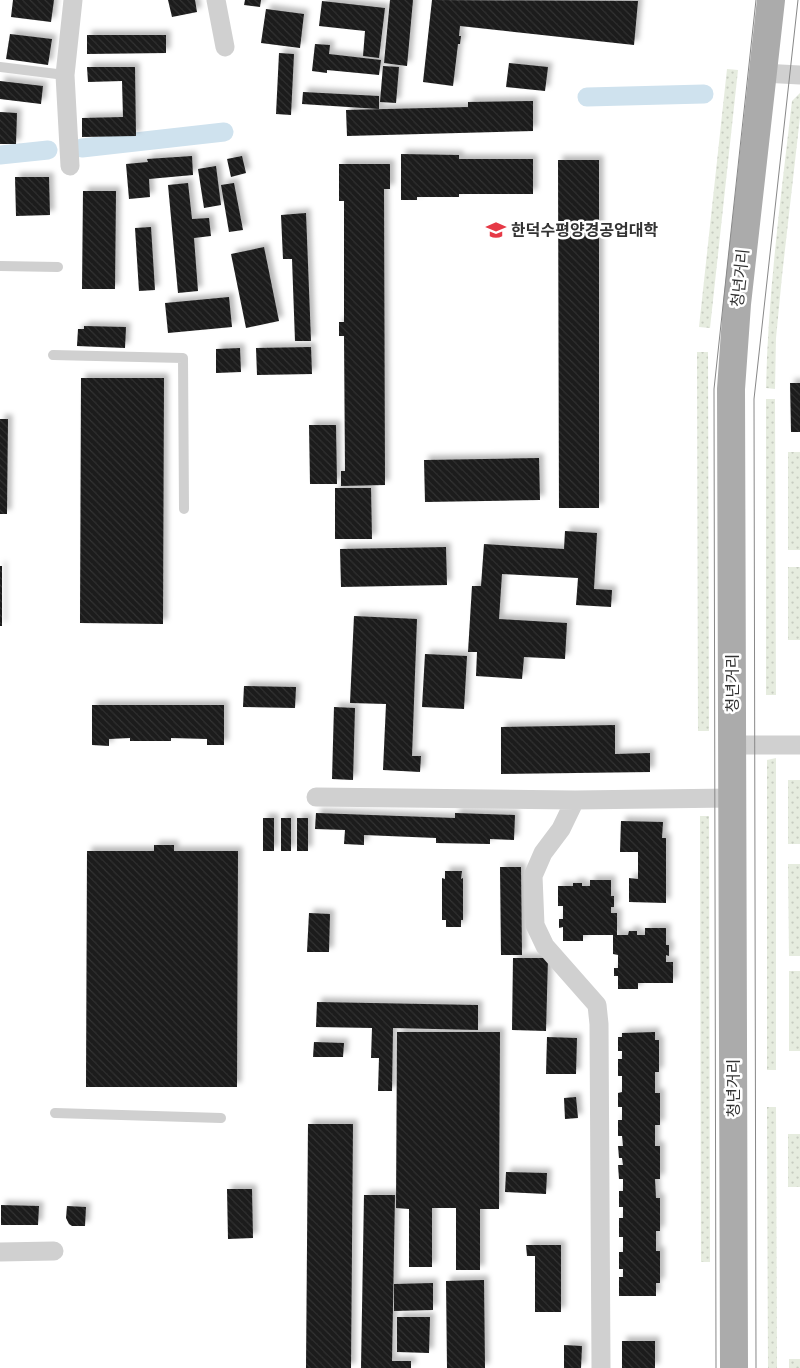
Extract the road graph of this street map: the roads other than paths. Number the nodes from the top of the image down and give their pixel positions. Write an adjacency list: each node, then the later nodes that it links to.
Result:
1 (73, 0): 7 (street)
2 (216, 0): 4 (street)
3 (771, 0): 6 (main road, 청년거리)
4 (225, 47)
5 (0, 67): 7 (lane)
6 (762, 72): 8 (street); 15 (main road, 청년거리)
7 (65, 75): 9 (street)
8 (800, 75)
9 (70, 166)
10 (0, 266): 11 (lane)
11 (58, 267)
12 (53, 355): 13 (lane)
13 (184, 509)
14 (800, 744): 15 (street)
15 (732, 745): 17 (main road, 청년거리)
16 (316, 797): 18 (street)
17 (732, 798): 18 (street); 24 (main road, 청년거리)
18 (575, 800): 23 (street)
19 (55, 1113): 20 (lane)
20 (221, 1118)
21 (54, 1251): 22 (street)
22 (0, 1252)
23 (601, 1368)
24 (734, 1368)

